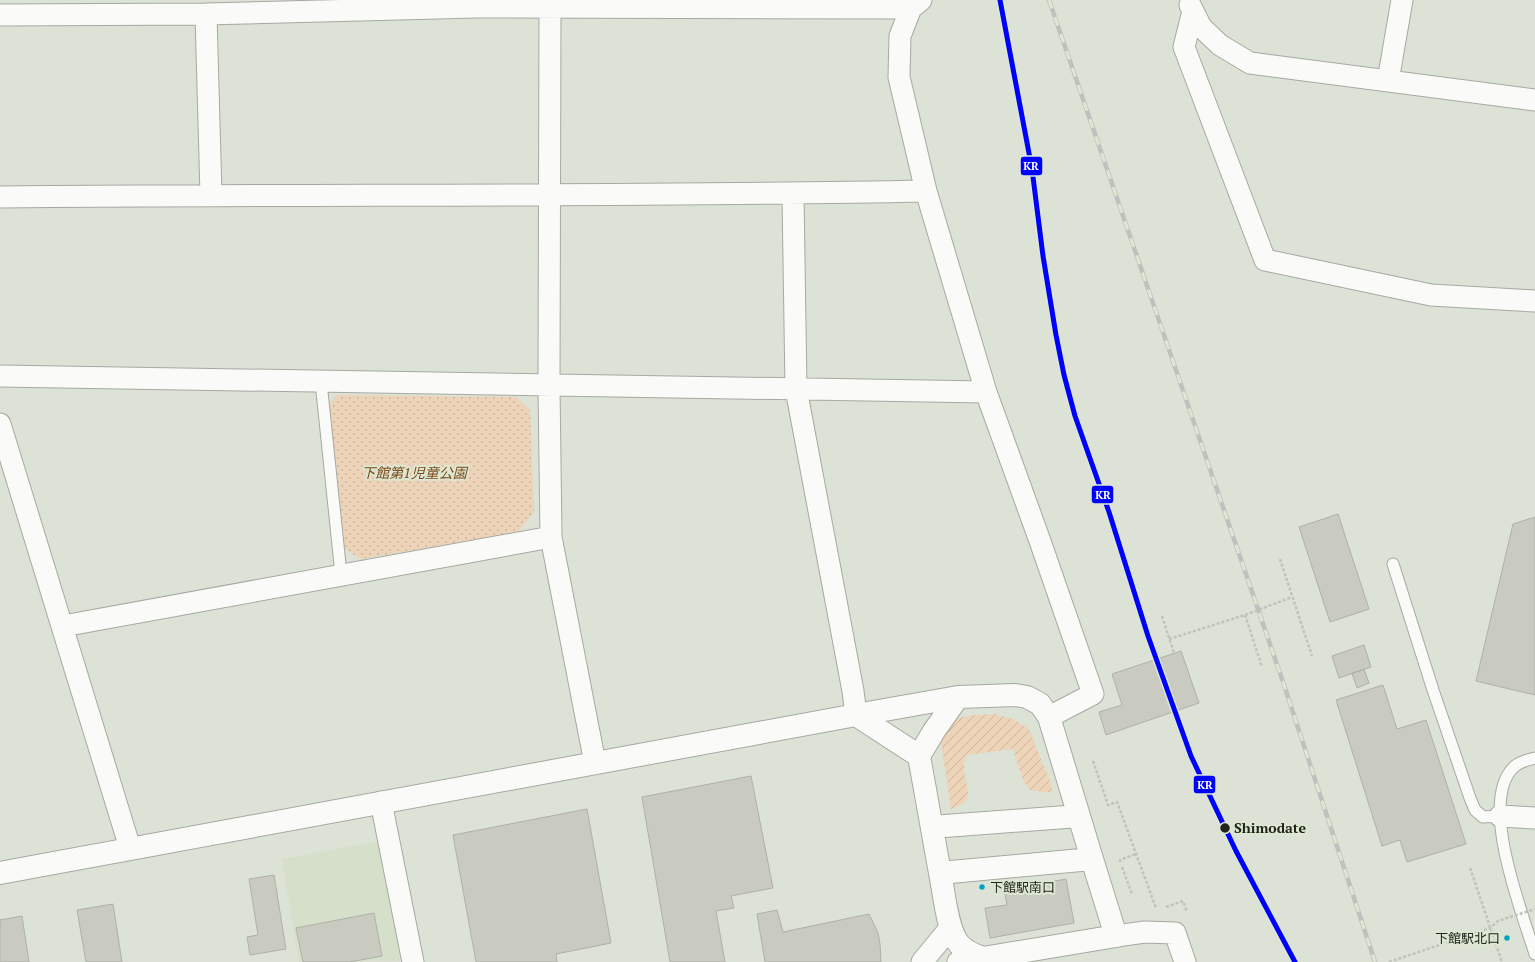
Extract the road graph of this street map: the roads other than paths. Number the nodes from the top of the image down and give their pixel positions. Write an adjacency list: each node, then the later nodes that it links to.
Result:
1 (1402, 0): 8 (street)
2 (474, 4): 5 (street); 6 (street)
3 (902, 4): 5 (street); 10 (street)
4 (1191, 6): 8 (street); 15 (street)
5 (550, 7): 13 (street)
6 (206, 14): 7 (street); 12 (street)
7 (0, 15)
8 (1388, 81): 9 (street)
9 (1535, 100)
10 (926, 191): 11 (street); 20 (street)
11 (793, 194): 13 (street); 19 (street)
12 (211, 195): 13 (street); 14 (street)
13 (550, 196): 18 (street)
14 (0, 197)
15 (1535, 300)
16 (0, 376): 17 (street)
17 (321, 382): 18 (street); 24 (lane)
18 (549, 386): 19 (street); 22 (street)
19 (796, 389): 20 (street); 27 (street)
20 (986, 392): 28 (street)
21 (0, 424): 25 (street)
22 (551, 536): 24 (street); 31 (street)
23 (1393, 564): 34 (lane)
24 (342, 574): 25 (street)
25 (63, 626): 37 (street)
26 (958, 697): 27 (street); 28 (street); 29 (street)
27 (856, 715): 29 (street); 31 (street)
28 (1049, 717): 33 (street)
29 (919, 756): 36 (street)
30 (1535, 758): 34 (lane)
31 (595, 763): 32 (street)
32 (381, 802): 37 (street); 45 (street)
33 (1079, 816): 36 (street); 38 (street)
34 (1500, 816): 35 (street); 43 (lane)
35 (1535, 818)
36 (932, 826): 40 (street)
37 (130, 848): 39 (street)
38 (1092, 859): 40 (street); 42 (street)
39 (0, 873)
40 (940, 873): 41 (street)
41 (950, 928): 44 (street); 46 (street)
42 (1116, 936): 44 (street); 48 (street)
43 (1535, 954)
44 (983, 958): 47 (street)
45 (413, 962)
46 (922, 962)
47 (958, 962)
48 (1184, 962)

